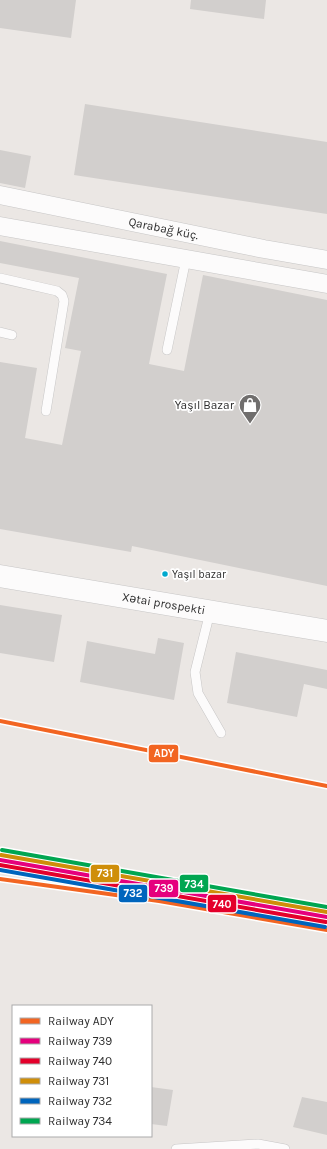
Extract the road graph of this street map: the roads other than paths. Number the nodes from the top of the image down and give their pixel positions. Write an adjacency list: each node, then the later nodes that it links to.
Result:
1 (0, 196): 4 (street, Qarabağ küç.)
2 (0, 226): 3 (street, Qarabağ küç.)
3 (186, 259): 6 (street, Qarabağ küç.); 9 (lane)
4 (327, 260)
5 (0, 278): 10 (lane)
6 (327, 284)
7 (0, 332): 8 (lane)
8 (12, 335)
9 (168, 350)
10 (46, 411)
11 (0, 576): 12 (main road, Xətai prospekti)
12 (210, 612): 13 (main road, Xətai prospekti); 14 (lane)
13 (327, 631)
14 (221, 733)
15 (201, 1148): 16 (lane); 17 (lane)
16 (176, 1149)
17 (285, 1149)

